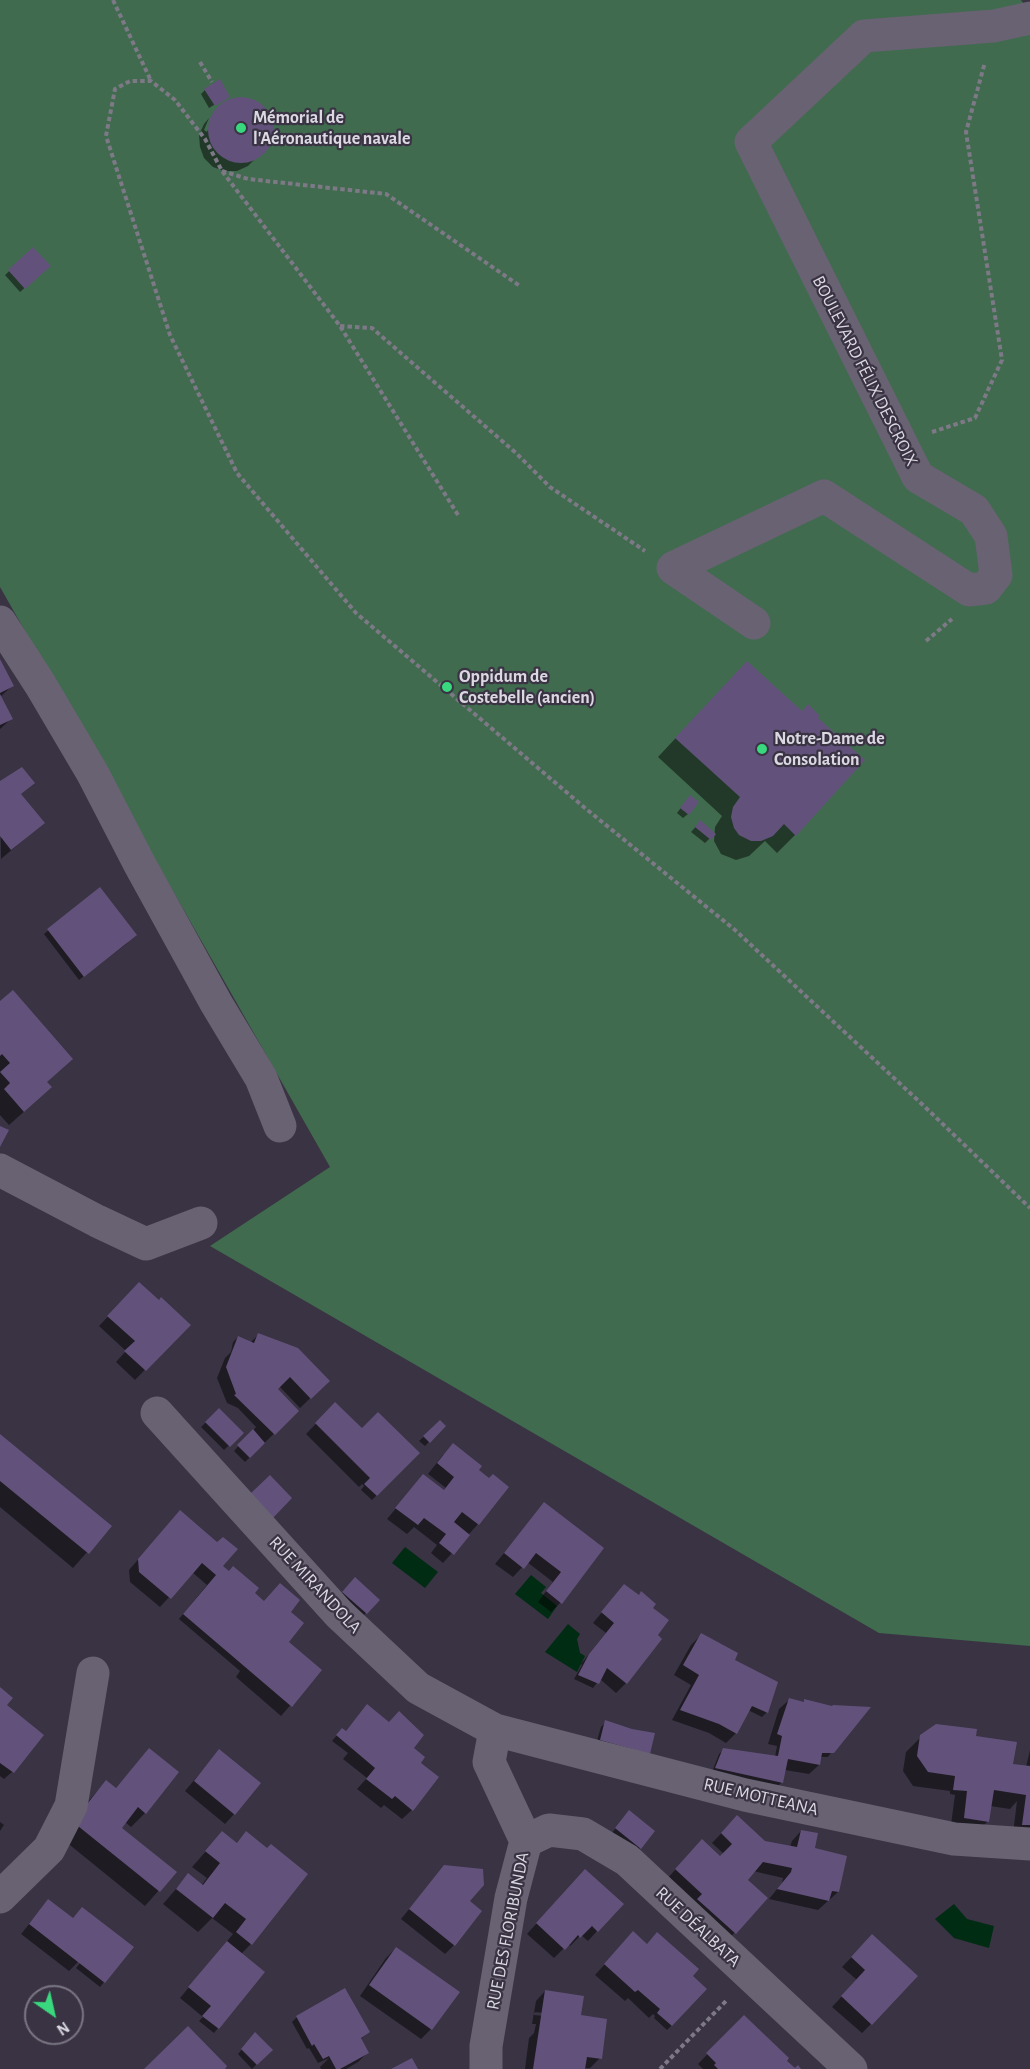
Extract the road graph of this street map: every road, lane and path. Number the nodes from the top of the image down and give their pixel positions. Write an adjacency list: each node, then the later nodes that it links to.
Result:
1 (113, 0): 5 (path)
2 (1030, 18): 3 (street, BOULEVARD FÉLIX DESCROIX)
3 (994, 26): 10 (path); 12 (street, BOULEVARD FÉLIX DESCROIX)
4 (200, 62): 6 (path)
5 (152, 81): 7 (path); 17 (path)
6 (212, 82)
7 (222, 171): 8 (path); 9 (path)
8 (520, 286)
9 (339, 326): 11 (path); 12 (path)
10 (930, 433)
11 (458, 515)
12 (673, 568): 14 (street)
13 (0, 622): 15 (street)
14 (754, 623)
15 (280, 1126)
16 (0, 1170): 18 (street)
17 (1030, 1208)
18 (201, 1223)
19 (157, 1413): 21 (street, RUE MIRANDOLA)
20 (93, 1673): 24 (street)
21 (495, 1730): 22 (street, RUE DES FLORIBUNDA); 23 (street, RUE MOTTEANA)
22 (526, 1841): 25 (street, RUE DÉALBATA); 26 (street, RUE DES FLORIBUNDA)
23 (1030, 1844)
24 (0, 1897)
25 (751, 1976): 27 (path); 28 (street, RUE DÉALBATA)
26 (486, 2069)
27 (660, 2069)
28 (851, 2069)

